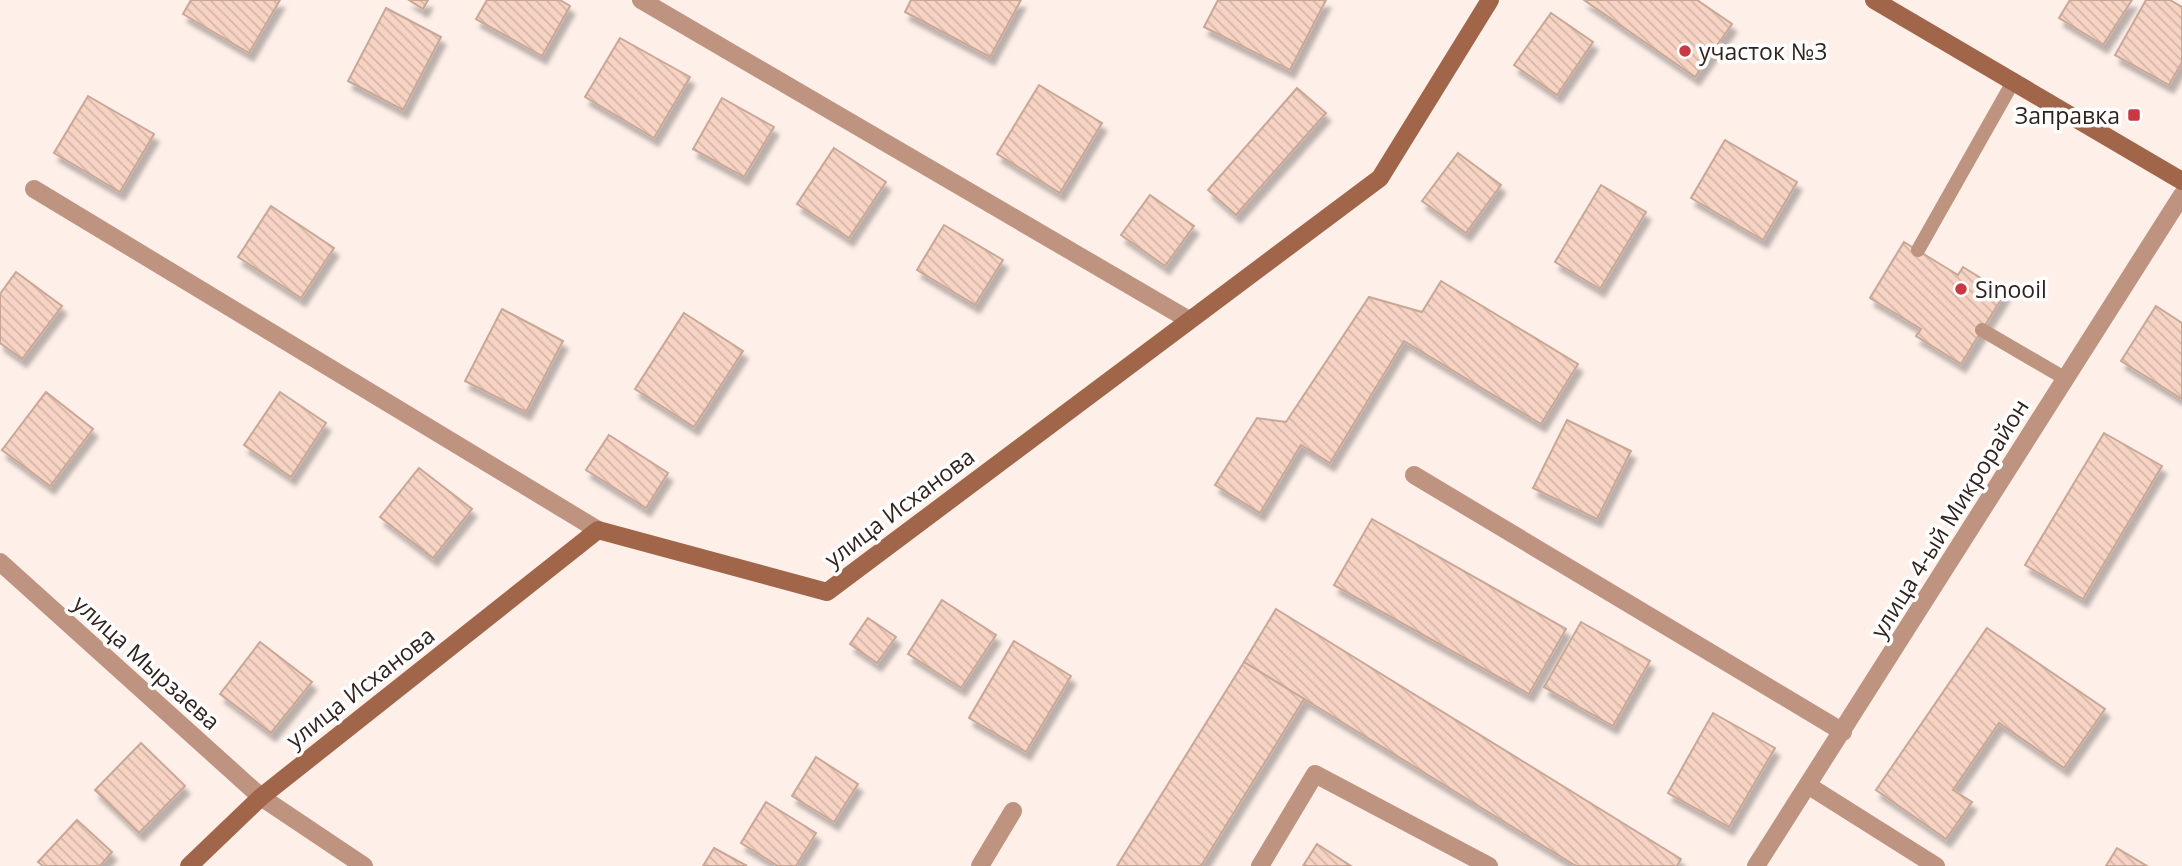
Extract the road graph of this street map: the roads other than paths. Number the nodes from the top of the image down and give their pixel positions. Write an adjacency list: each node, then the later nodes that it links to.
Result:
1 (641, 0): 9 (street)
2 (1490, 0): 9 (main road, улица Исханова)
3 (1874, 0): 4 (main road)
4 (2013, 82): 5 (main road); 8 (lane)
5 (2182, 181)
6 (34, 189): 13 (street)
7 (2182, 195): 11 (street, улица 4-ый Микрорайон)
8 (1918, 250)
9 (1189, 320): 13 (main road, улица Исханова)
10 (1982, 330): 11 (lane)
11 (2066, 379): 15 (street, улица 4-ый Микрорайон)
12 (1414, 475): 15 (street)
13 (598, 530): 17 (main road, улица Исханова)
14 (0, 562): 17 (street, улица Мырзаева)
15 (1843, 732): 16 (street, улица 4-ый Микрорайон)
16 (1809, 786): 24 (street, улица 4-ый Микрорайон); 25 (street)
17 (261, 797): 19 (main road, улица Исханова); 20 (street, улица Мырзаева)
18 (1013, 811): 21 (street)
19 (189, 866)
20 (364, 866)
21 (980, 866)
22 (1260, 866): 23 (street)
23 (1489, 866)
24 (1756, 866)
25 (1936, 866)

